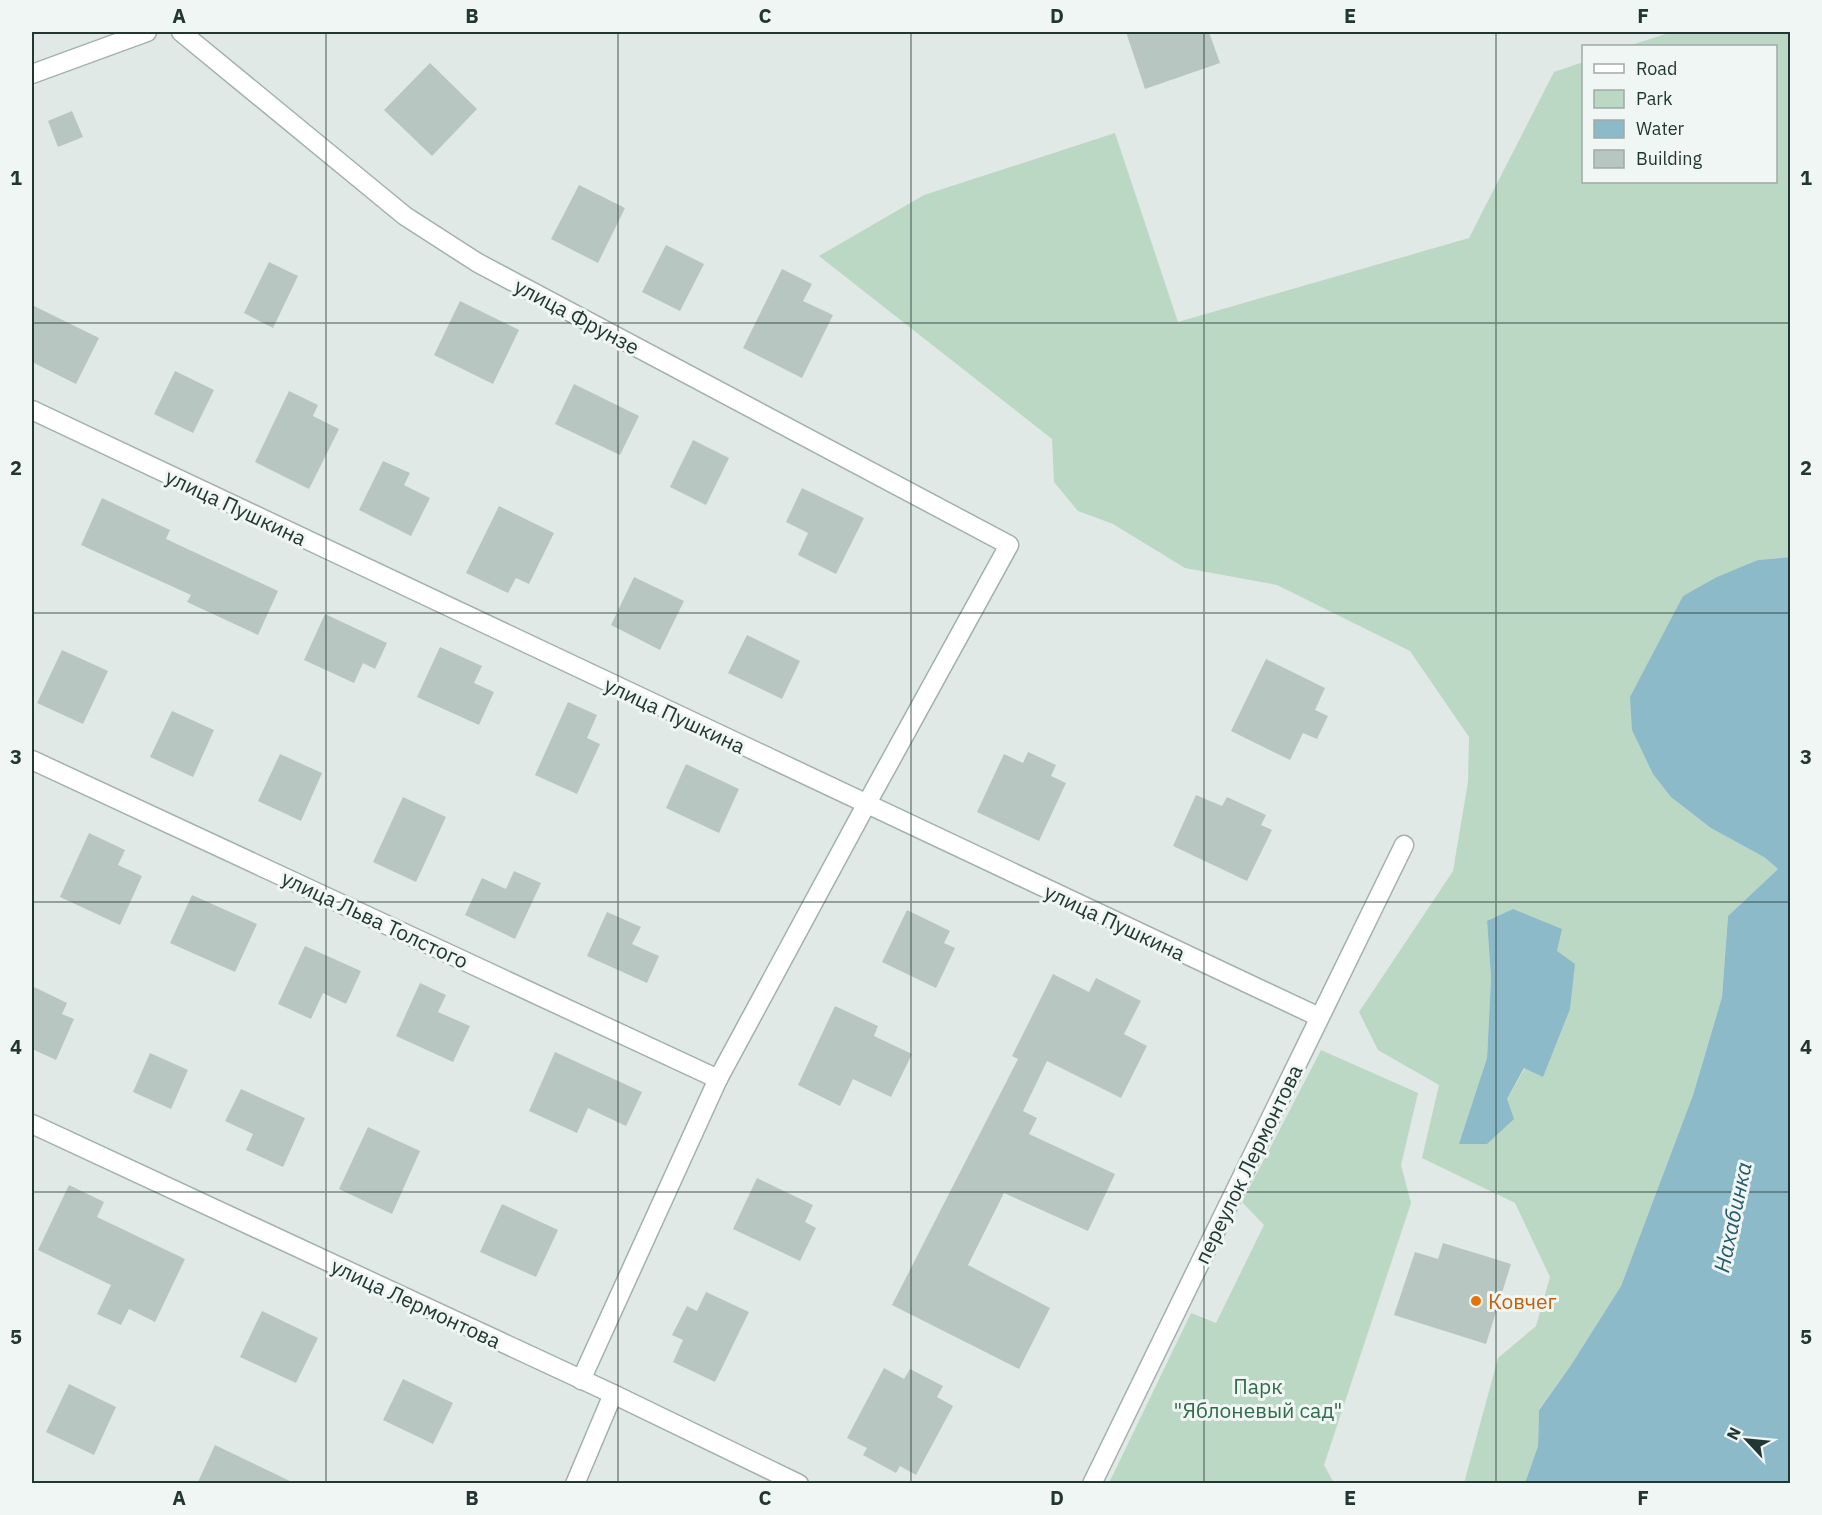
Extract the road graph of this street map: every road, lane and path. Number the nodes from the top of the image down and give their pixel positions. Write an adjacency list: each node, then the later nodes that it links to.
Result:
1 (147, 32): 3 (street)
2 (181, 32): 6 (street, улица Фрунзе)
3 (32, 74)
4 (32, 410): 6 (street, улица Пушкина)
5 (32, 760): 9 (street, улица Льва Толстого)
6 (866, 805): 8 (street, улица Пушкина); 9 (street)
7 (1404, 845): 8 (street, переулок Лермонтова)
8 (1319, 1017): 15 (street, переулок Лермонтова)
9 (718, 1079): 11 (street)
10 (32, 1125): 11 (street, улица Лермонтова)
11 (581, 1380): 12 (street, улица Лермонтова)
12 (614, 1394): 13 (street); 14 (street, улица Лермонтова)
13 (575, 1484)
14 (799, 1484)
15 (1092, 1484)

